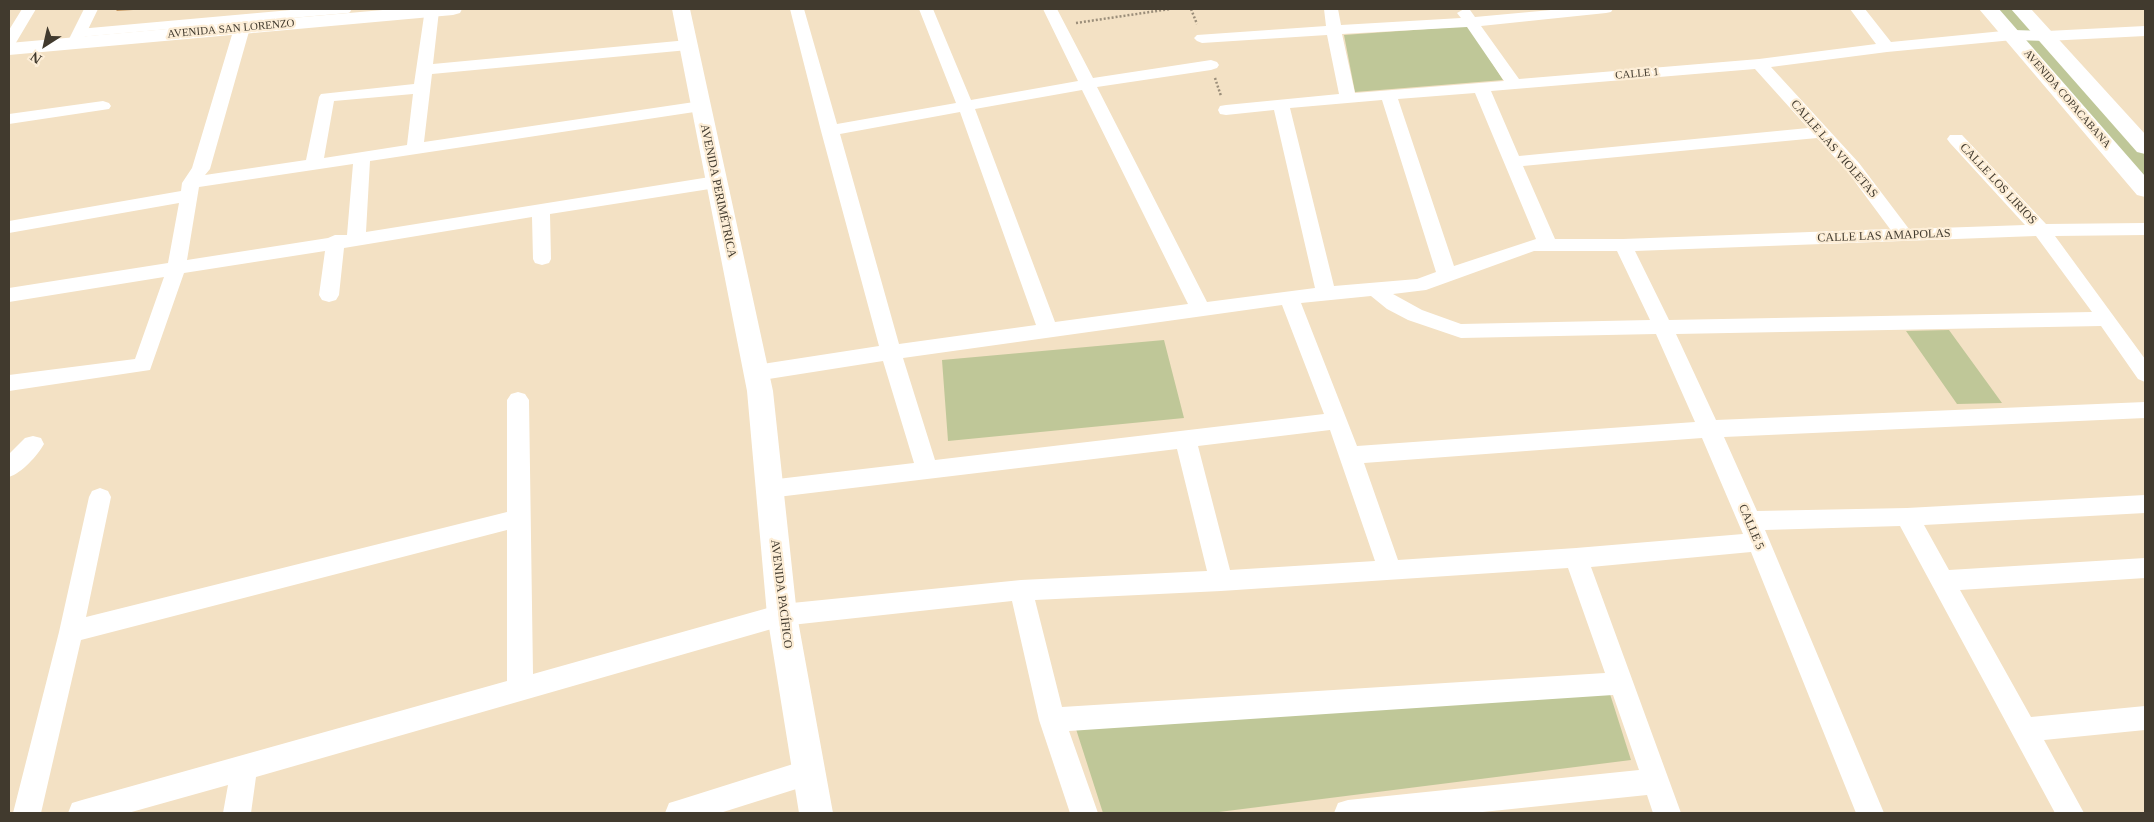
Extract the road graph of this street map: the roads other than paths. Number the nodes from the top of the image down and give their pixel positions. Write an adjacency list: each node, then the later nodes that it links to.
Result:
1 (30, 9): 24 (street)
2 (91, 9): 22 (street)
3 (347, 9): 22 (lane)
4 (453, 9): 15 (street, AVENIDA SAN LORENZO)
5 (681, 9): 25 (street, AVENIDA PERIMÉTRICA)
6 (797, 9): 43 (street)
7 (926, 9): 40 (street)
8 (1050, 9): 31 (street)
9 (1331, 9): 18 (street)
10 (1462, 9): 16 (street)
11 (1606, 9): 16 (street)
12 (1856, 9): 26 (street)
13 (1989, 9): 20 (main road, AVENIDA COPACABANA)
14 (2021, 9): 21 (main road)
15 (431, 11): 17 (street, AVENIDA SAN LORENZO); 30 (street)
16 (1472, 22): 18 (street); 32 (street)
17 (242, 28): 22 (street, AVENIDA SAN LORENZO); 52 (street)
18 (1334, 30): 23 (street); 36 (street)
19 (2145, 31): 21 (street, CALLE 1)
20 (2013, 36): 21 (street, CALLE 1); 26 (street, CALLE 1); 53 (main road, AVENIDA COPACABANA)
21 (2047, 36): 46 (main road)
22 (77, 38): 27 (street, AVENIDA SAN LORENZO)
23 (1202, 38)
24 (9, 43)
25 (688, 45): 30 (street); 39 (street, AVENIDA PERIMÉTRICA)
26 (1887, 48): 28 (street, CALLE 1)
27 (9, 49)
28 (1759, 64): 32 (street, CALLE 1); 44 (street, CALLE LAS VIOLETAS)
29 (1211, 65): 31 (street)
30 (424, 70): 34 (street)
31 (1088, 84): 40 (street); 71 (street)
32 (1514, 84): 33 (street, CALLE 1)
33 (1481, 87): 35 (street, CALLE 1); 49 (street)
34 (422, 88): 47 (street); 50 (street)
35 (1388, 95): 36 (street, CALLE 1); 65 (street)
36 (1348, 98): 37 (street, CALLE 1)
37 (1281, 104): 41 (street, CALLE 1); 67 (street)
38 (103, 106): 42 (street)
39 (701, 106): 47 (street); 51 (street, AVENIDA PERIMÉTRICA)
40 (966, 107): 43 (street); 74 (street)
41 (1226, 110)
42 (9, 119)
43 (829, 131): 75 (street)
44 (1822, 132): 49 (street); 58 (street, CALLE LAS VIOLETAS)
45 (1956, 139): 57 (street, CALLE LOS LIRIOS)
46 (2145, 147)
47 (415, 150): 48 (street)
48 (362, 158): 50 (street); 59 (street)
49 (1513, 162): 61 (street)
50 (314, 165): 52 (street)
51 (716, 182): 54 (street); 76 (street, AVENIDA PERIMÉTRICA)
52 (190, 189): 55 (street); 64 (street)
53 (2145, 190)
54 (541, 209): 59 (street); 63 (street)
55 (9, 227)
56 (2145, 229): 57 (street, CALLE LAS AMAPOLAS)
57 (2041, 230): 58 (street, CALLE LAS AMAPOLAS); 72 (street, CALLE LOS LIRIOS)
58 (1905, 236): 62 (street, CALLE LAS AMAPOLAS)
59 (356, 238): 60 (street)
60 (335, 242): 64 (street); 69 (street)
61 (1548, 245): 62 (street, CALLE LAS AMAPOLAS); 65 (street, CALLE LAS AMAPOLAS)
62 (1623, 245): 73 (street, CALLE 5)
63 (542, 259)
64 (177, 266): 68 (street); 78 (street)
65 (1447, 275): 66 (street, CALLE LAS AMAPOLAS)
66 (1375, 289): 67 (street, CALLE LAS AMAPOLAS); 73 (street)
67 (1326, 293): 70 (street, CALLE LAS AMAPOLAS)
68 (9, 294)
69 (330, 295)
70 (1289, 297): 71 (street, CALLE LAS AMAPOLAS); 81 (street)
71 (1201, 310): 74 (street, CALLE LAS AMAPOLAS)
72 (2108, 319): 73 (street); 77 (street, CALLE LOS LIRIOS)
73 (1663, 326): 82 (street, CALLE 5)
74 (1048, 331): 75 (street, CALLE LAS AMAPOLAS)
75 (891, 352): 76 (street, CALLE LAS AMAPOLAS); 87 (street)
76 (756, 373): 88 (street, AVENIDA PACÍFICO)
77 (2145, 374)
78 (9, 383)
79 (518, 400): 92 (street)
80 (2145, 410): 82 (street)
81 (1337, 421): 83 (street); 85 (street)
82 (1709, 429): 85 (street); 93 (street, CALLE 5)
83 (1185, 439): 87 (street); 97 (street)
84 (33, 444): 86 (street)
85 (1350, 455): 96 (street)
86 (9, 468)
87 (927, 470): 88 (street)
88 (769, 489): 100 (street, AVENIDA PACÍFICO)
89 (100, 497): 101 (street)
90 (2145, 504): 91 (street)
91 (1907, 517): 93 (street); 98 (street)
92 (519, 518): 101 (street); 103 (street)
93 (1752, 532): 94 (street); 118 (street, CALLE 5)
94 (1576, 558): 96 (street); 102 (street)
95 (2145, 568): 98 (street)
96 (1390, 569): 97 (street)
97 (1221, 581): 99 (street)
98 (1943, 581): 106 (street)
99 (1021, 590): 100 (street); 105 (street)
100 (782, 615): 103 (street); 108 (street, AVENIDA PACÍFICO)
101 (71, 632): 110 (street)
102 (1622, 683): 105 (street); 109 (street)
103 (520, 689): 107 (street)
104 (2145, 718): 106 (street)
105 (1052, 720): 115 (street)
106 (2024, 730): 119 (street)
107 (244, 767): 111 (street); 112 (street)
108 (809, 772): 113 (street); 114 (street, AVENIDA PACÍFICO)
109 (1656, 780): 116 (street); 117 (street)
110 (27, 813)
111 (82, 813)
112 (237, 813)
113 (679, 813)
114 (816, 813)
115 (1084, 813)
116 (1348, 813)
117 (1667, 813)
118 (1870, 813)
119 (2070, 813)

